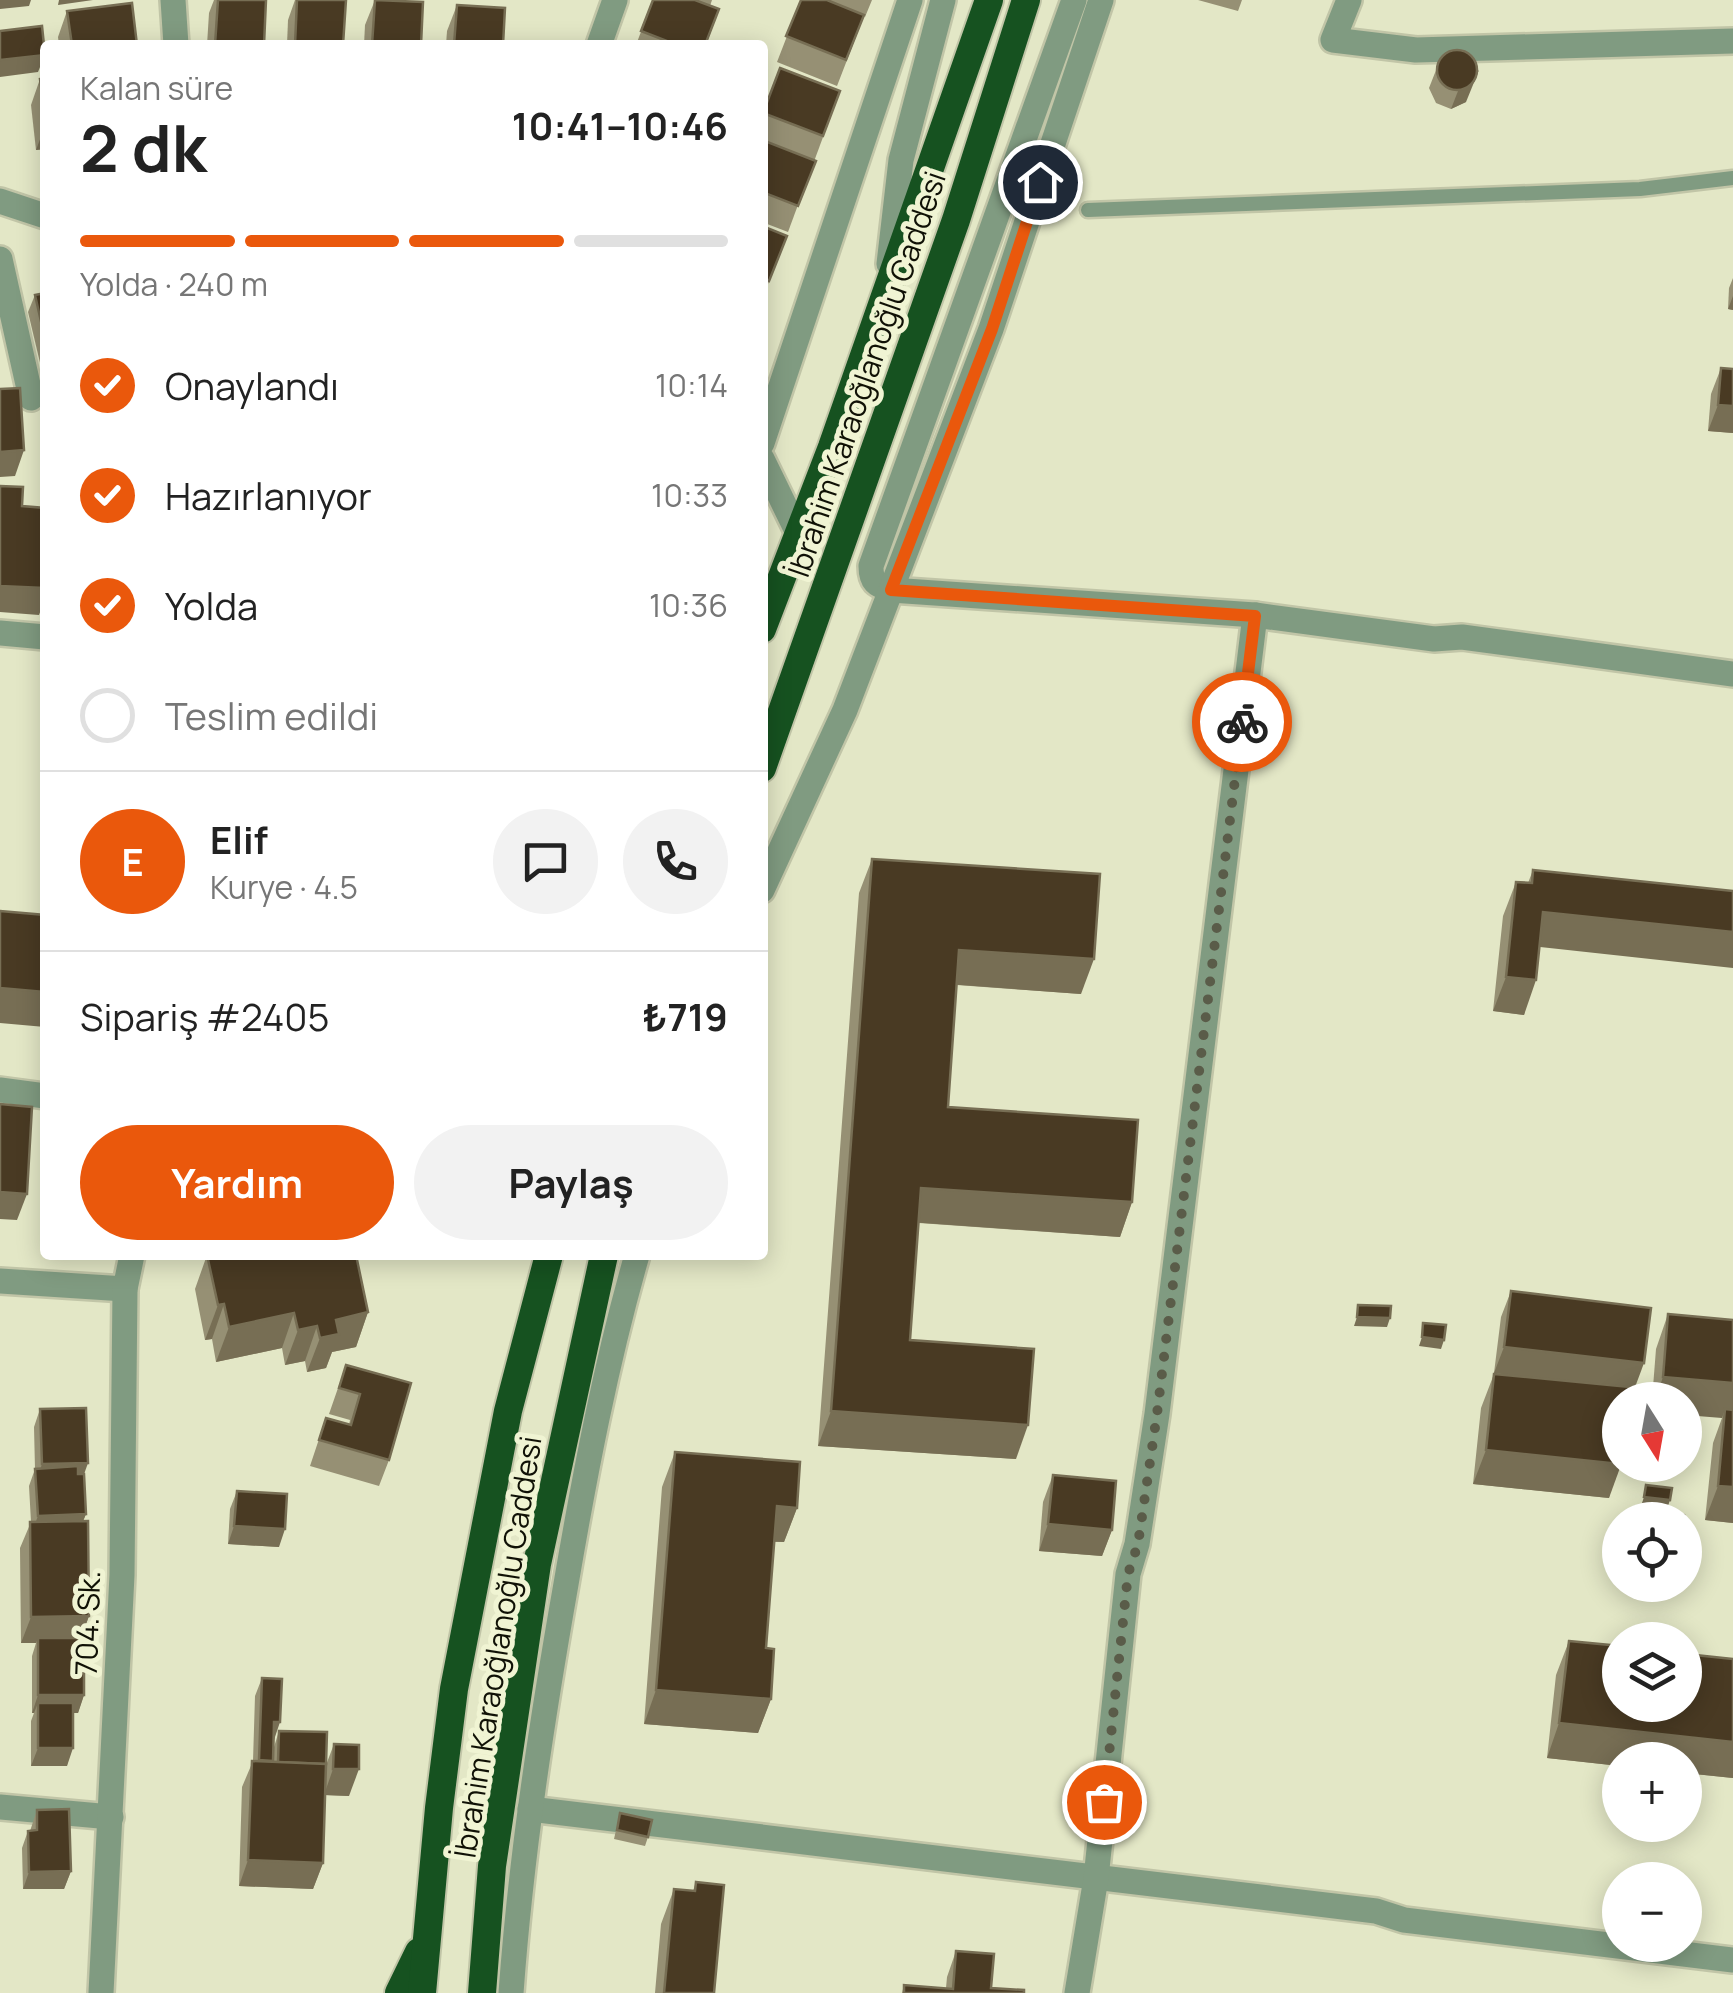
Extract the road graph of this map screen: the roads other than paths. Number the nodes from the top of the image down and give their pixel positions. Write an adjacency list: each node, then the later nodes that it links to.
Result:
1 (173, 0): 10 (street)
2 (615, 0): 11 (street)
3 (910, 0): 23 (street)
4 (943, 0): 20 (street)
5 (989, 0): 20 (highway, İbrahim Karaoğlanoğlu Caddesi)
6 (1026, 0): 32 (highway, İbrahim Karaoğlanoğlu Caddesi)
7 (1074, 0): 16 (street)
8 (1101, 0): 18 (street)
9 (1349, 0): 12 (street)
10 (176, 40)
11 (601, 40)
12 (1733, 41)
13 (1733, 178): 15 (lane)
14 (0, 201): 17 (street)
15 (1088, 210)
16 (998, 211): 18 (street); 26 (street)
17 (40, 214)
18 (1028, 219): 26 (street)
19 (0, 260): 22 (street)
20 (885, 297): 25 (highway, İbrahim Karaoğlanoğlu Caddesi)
21 (0, 398): 22 (street)
22 (38, 398)
23 (768, 425)
24 (768, 471): 25 (street)
25 (798, 532): 27 (highway, İbrahim Karaoğlanoğlu Caddesi)
26 (891, 590): 28 (street); 33 (street)
27 (768, 613)
28 (1255, 616): 31 (street); 45 (street)
29 (0, 633): 30 (street)
30 (40, 637)
31 (1733, 674)
32 (768, 751)
33 (768, 877)
34 (0, 1090): 35 (street)
35 (40, 1095)
36 (131, 1260): 41 (street, 704. Sk.)
37 (548, 1260): 46 (highway, İbrahim Karaoğlanoğlu Caddesi)
38 (603, 1260): 51 (highway, İbrahim Karaoğlanoğlu Caddesi)
39 (636, 1260): 43 (street)
40 (0, 1281): 41 (street)
41 (125, 1289): 44 (street, 704. Sk.)
42 (0, 1807): 44 (street)
43 (530, 1809): 45 (street); 52 (street)
44 (111, 1817): 48 (street, 704. Sk.)
45 (1096, 1878): 47 (street); 53 (street)
46 (427, 1937): 49 (highway); 50 (highway, İbrahim Karaoğlanoğlu Caddesi)
47 (1733, 1960)
48 (101, 1993)
49 (398, 1993)
50 (422, 1993)
51 (482, 1993)
52 (512, 1993)
53 (1077, 1993)

